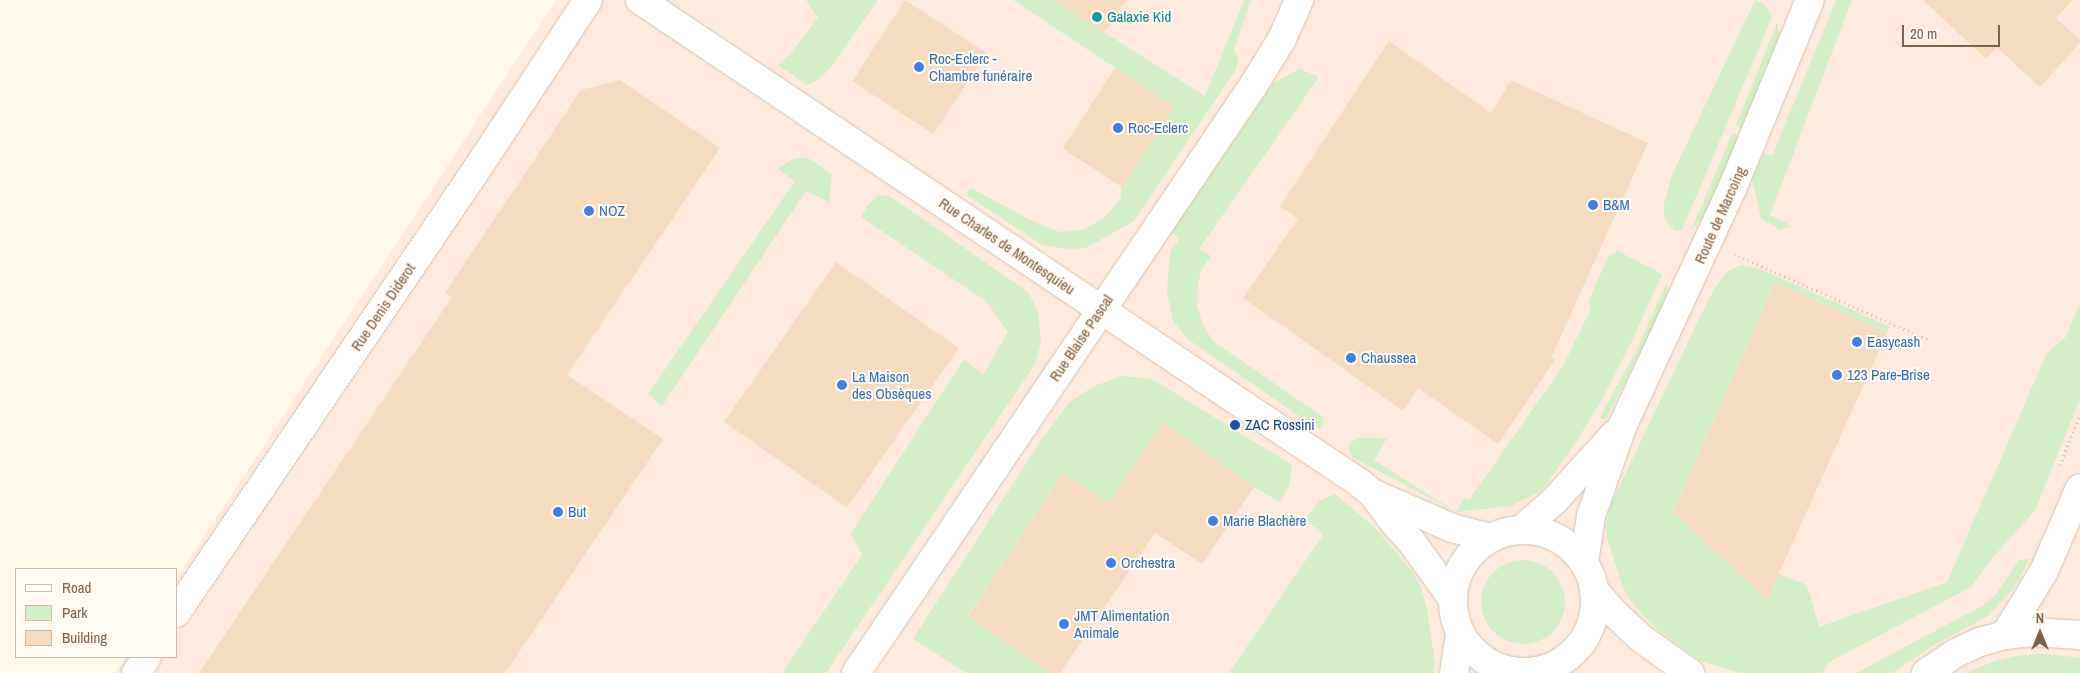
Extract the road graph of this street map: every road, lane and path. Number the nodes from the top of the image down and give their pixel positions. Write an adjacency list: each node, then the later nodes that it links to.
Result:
1 (588, 0): 16 (street, Rue Denis Diderot)
2 (640, 0): 6 (street, Rue Charles de Montesquieu)
3 (1299, 0): 6 (street, Rue Blaise Pascal)
4 (1810, 0): 5 (street, Route de Marcoing)
5 (1708, 243): 7 (path); 8 (street, Route de Marcoing)
6 (1101, 309): 10 (street, Rue Charles de Montesquieu); 23 (street, Rue Blaise Pascal)
7 (1927, 339)
8 (1622, 427): 11 (street, Route de Marcoing); 13 (street, Route de Marcoing)
9 (2080, 488): 19 (street)
10 (1372, 493): 12 (street, Rue Charles de Montesquieu); 15 (street, Rue Charles de Montesquieu)
11 (1521, 530): 12 (street); 13 (street)
12 (1491, 538): 15 (street)
13 (1584, 563): 14 (street)
14 (1594, 590): 21 (street); 25 (street)
15 (1452, 598): 17 (street)
16 (178, 610)
17 (1460, 634): 21 (street); 24 (street)
18 (2080, 635): 19 (street)
19 (2005, 636): 26 (street)
20 (146, 658): 22 (street)
21 (1548, 671)
22 (136, 673)
23 (856, 673)
24 (1454, 673)
25 (1690, 673)
26 (1926, 673)

